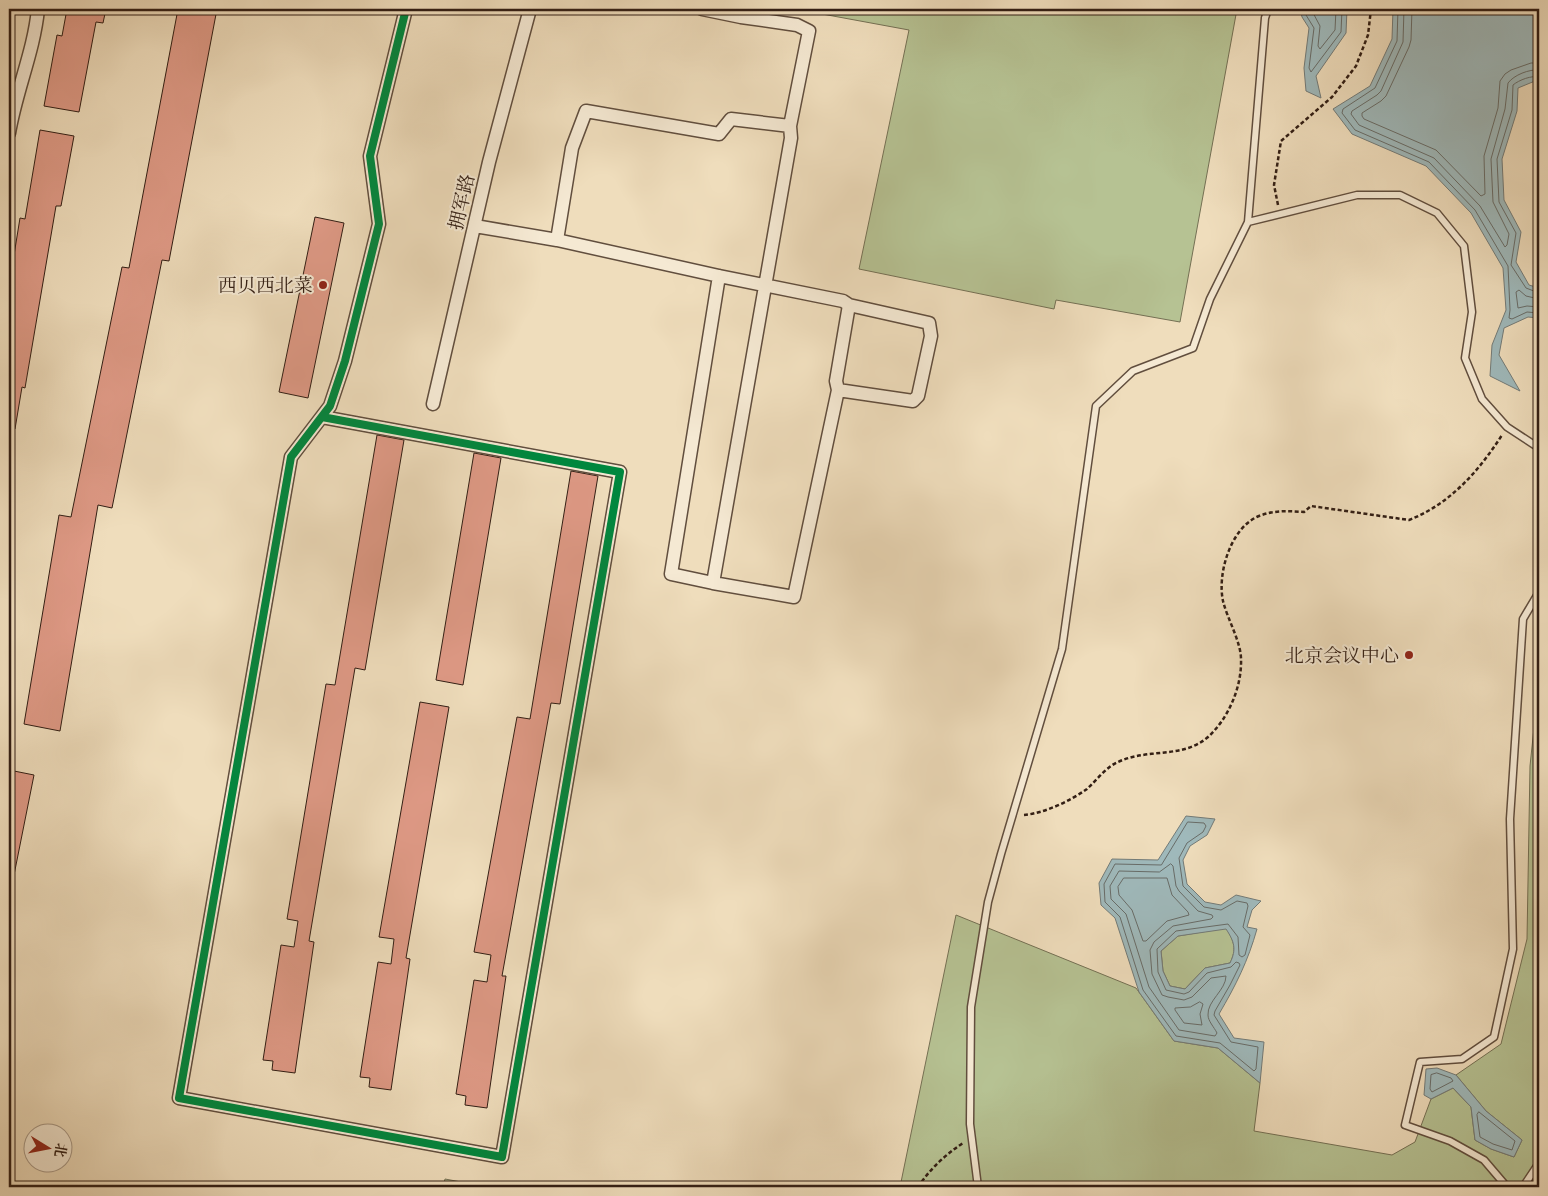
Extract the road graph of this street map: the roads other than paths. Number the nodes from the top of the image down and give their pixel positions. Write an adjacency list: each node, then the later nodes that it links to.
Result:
1 (38, 9): 7 (street)
2 (406, 9): 16 (street)
3 (530, 9): 9 (street, 拥军路)
4 (702, 9): 6 (street)
5 (1268, 9): 8 (lane)
6 (790, 126): 10 (street); 12 (street)
7 (9, 133)
8 (1248, 222): 17 (lane); 21 (lane)
9 (474, 226): 10 (street); 15 (street, 拥军路)
10 (556, 240): 11 (street)
11 (719, 276): 12 (street); 18 (street)
12 (765, 284): 13 (street); 18 (street)
13 (849, 306): 14 (street); 14 (street)
14 (838, 390): 18 (street)
15 (434, 404)
16 (322, 417): 16 (street)
17 (1539, 448)
18 (713, 584)
19 (1539, 592): 22 (lane)
20 (1539, 1162): 23 (lane)
21 (978, 1187)
22 (1507, 1187)
23 (1523, 1187)

